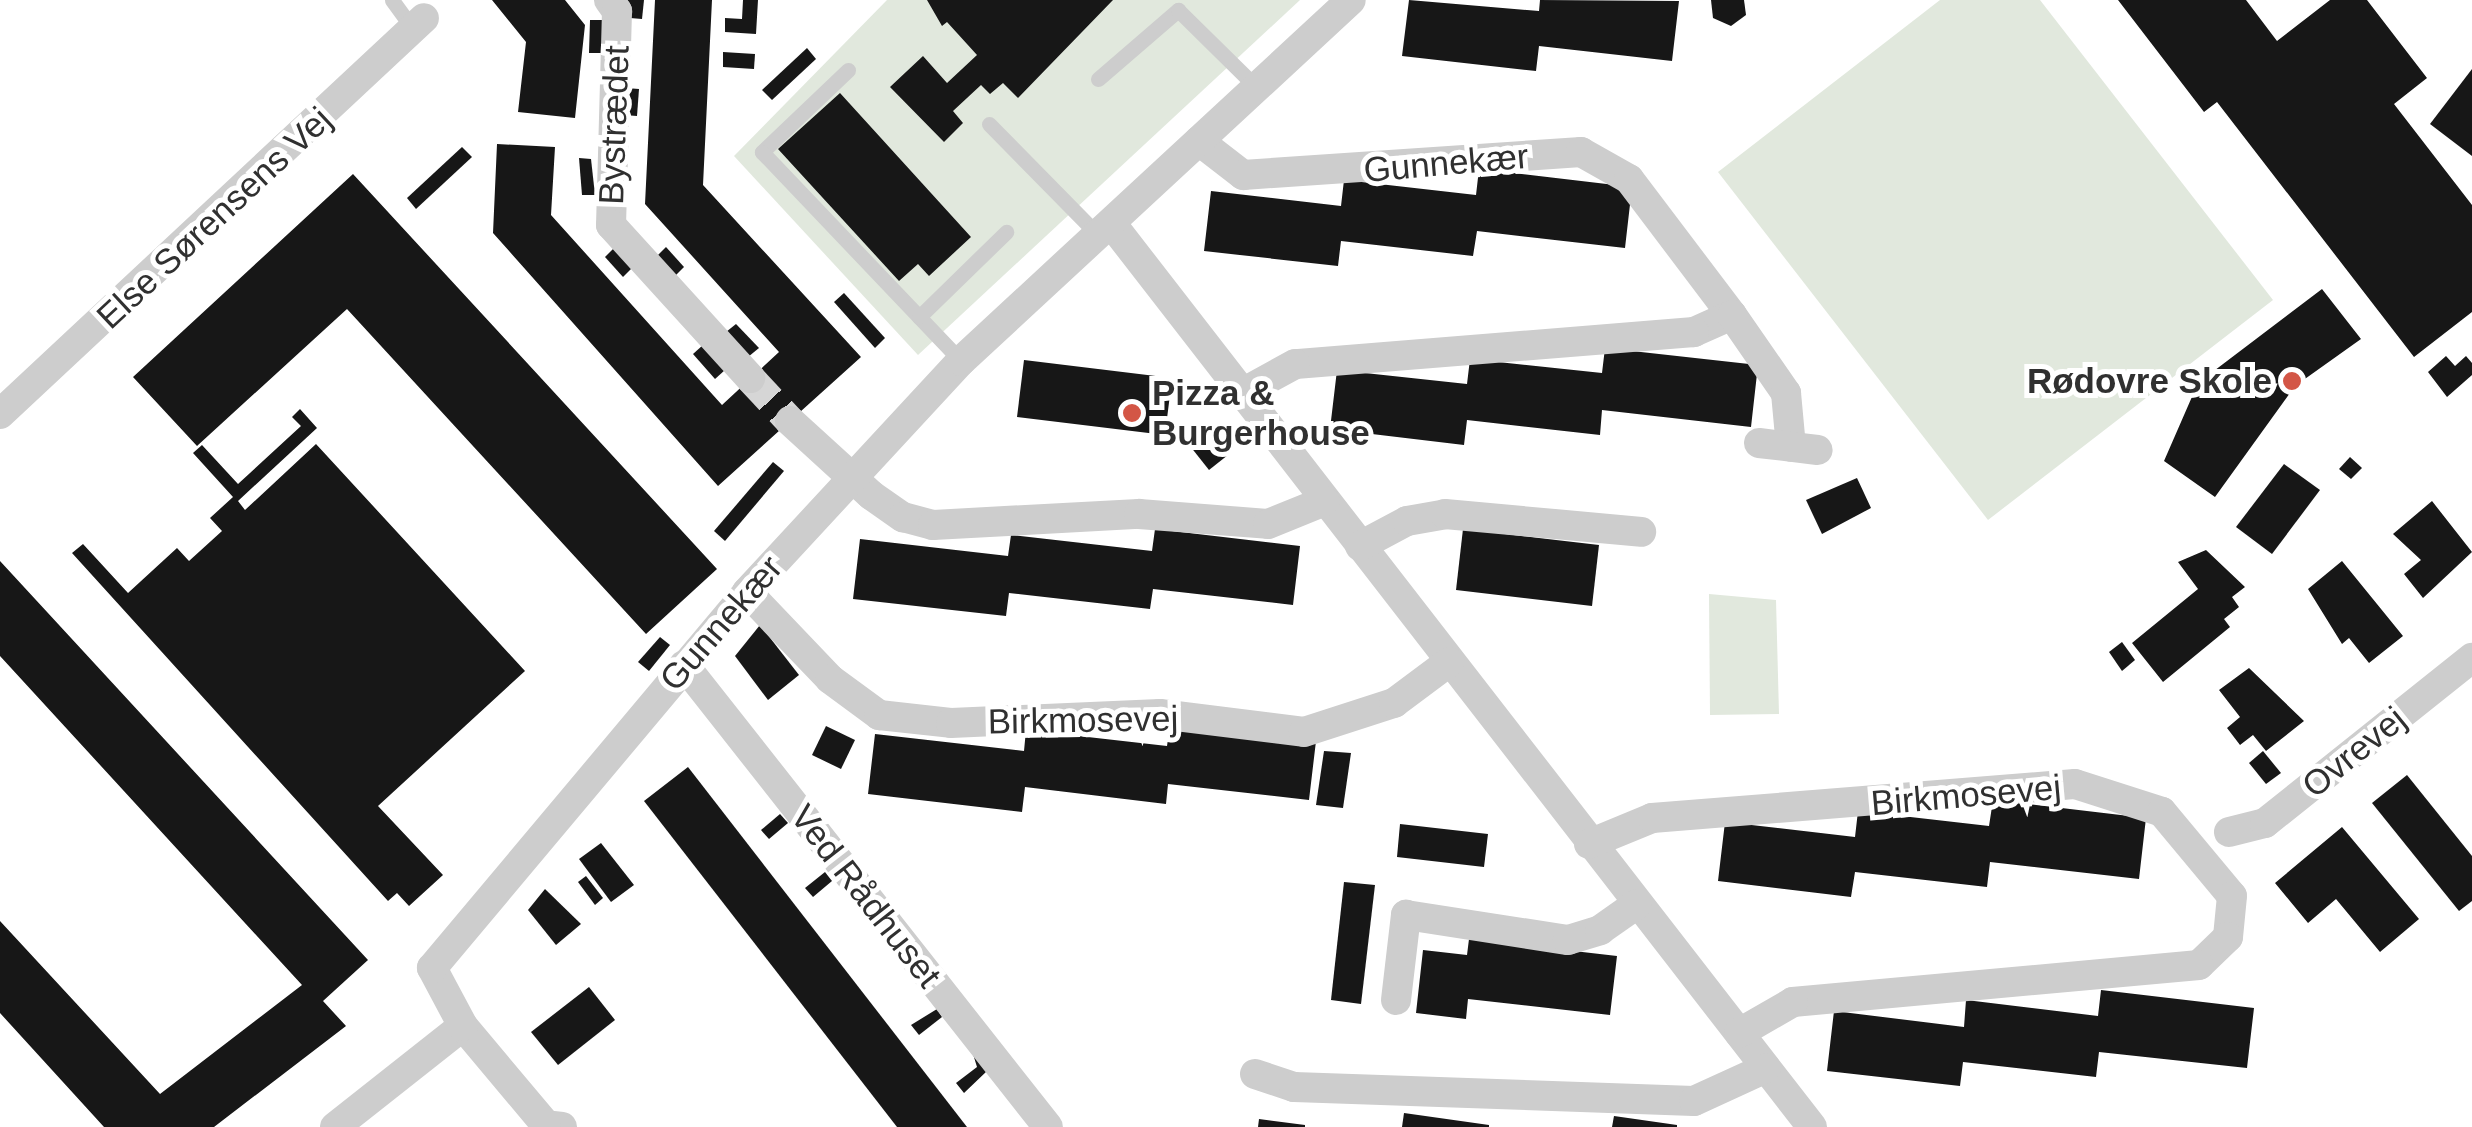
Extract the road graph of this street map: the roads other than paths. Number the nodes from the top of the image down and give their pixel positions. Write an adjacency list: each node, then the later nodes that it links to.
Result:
1 (392, 0): 4 (lane)
2 (609, 0): 15 (street, Bystrædet)
3 (1352, 0): 7 (street, Gunnekær)
4 (418, 23): 17 (street, Else Sørensens Vej)
5 (848, 70): 13 (lane)
6 (1098, 79): 7 (lane)
7 (1257, 88): 9 (street, Gunnekær)
8 (989, 124): 10 (lane)
9 (1199, 142): 10 (street, Gunnekær); 12 (street, Gunnekær)
10 (1105, 229): 14 (street, Gunnekær); 16 (street)
11 (1006, 232): 13 (lane)
12 (1732, 315): 16 (street); 19 (street)
13 (919, 316): 14 (lane)
14 (961, 361): 20 (street, Gunnekær)
15 (750, 378)
16 (1242, 393): 21 (street)
17 (0, 414)
18 (790, 421): 20 (street)
19 (1759, 442)
20 (850, 478): 21 (street); 24 (street, Gunnekær)
21 (1325, 500): 23 (street)
22 (1641, 532): 23 (street)
23 (1360, 546): 26 (street)
24 (747, 592): 26 (street, Birkmosevej); 27 (street, Gunnekær)
25 (2472, 658): 28 (street, Ovrevej)
26 (1449, 662): 29 (street)
27 (684, 666): 32 (street, Gunnekær); 38 (street, Ved Rådhuset)
28 (2229, 832)
29 (1589, 844): 30 (street); 33 (street, Birkmosevej)
30 (1637, 904): 31 (street); 33 (street)
31 (1396, 1000)
32 (463, 1026): 36 (street); 37 (street)
33 (1738, 1033): 34 (street)
34 (1766, 1068): 35 (street); 39 (street)
35 (1255, 1074)
36 (335, 1127)
37 (562, 1127)
38 (1048, 1127)
39 (1812, 1127)

